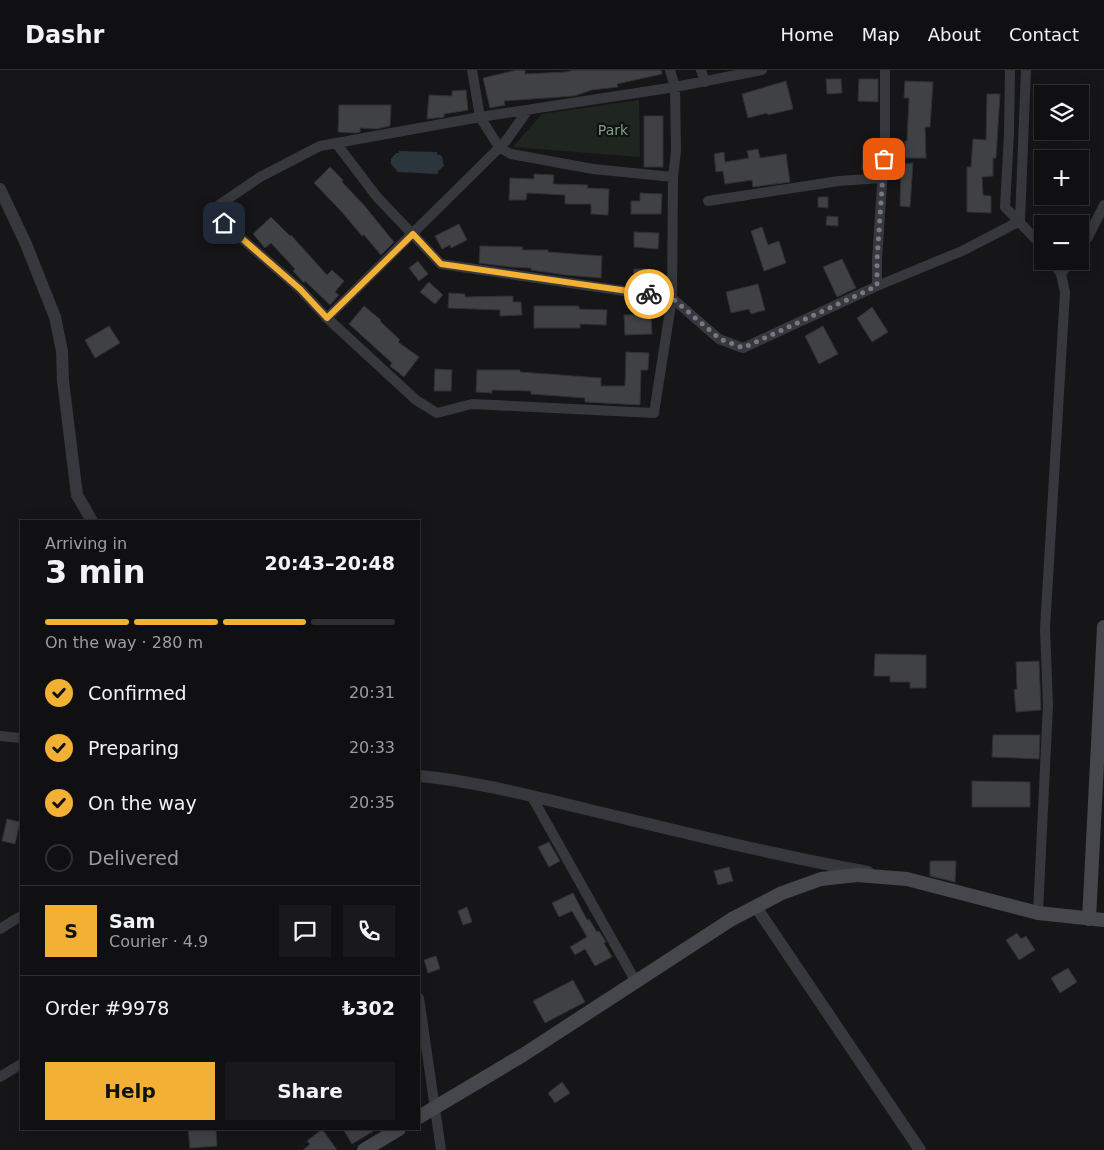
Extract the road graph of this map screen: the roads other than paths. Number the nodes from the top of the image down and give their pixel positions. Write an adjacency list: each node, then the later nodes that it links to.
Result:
1 (472, 70): 11 (street)
2 (670, 70): 9 (street)
3 (701, 70): 8 (street)
4 (762, 70): 8 (street)
5 (886, 70): 15 (street)
6 (1010, 70): 19 (street)
7 (1026, 70): 19 (street)
8 (705, 82): 9 (street)
9 (675, 87): 10 (street); 14 (street)
10 (528, 110): 11 (street); 13 (street)
11 (480, 118): 12 (street); 13 (street)
12 (336, 143): 20 (street); 28 (street)
13 (499, 147): 14 (street); 20 (street)
14 (673, 177): 27 (street)
15 (883, 178): 17 (street); 26 (street)
16 (0, 189): 29 (street)
17 (708, 201)
18 (1104, 205): 21 (street)
19 (1020, 222): 22 (street); 26 (street)
20 (413, 234): 27 (street); 28 (street)
21 (1089, 235)
22 (1034, 237)
23 (1058, 270): 25 (street)
24 (1064, 270): 25 (street)
25 (1061, 274): 37 (street)
26 (877, 286): 27 (street)
27 (672, 298): 28 (street)
28 (327, 318)
29 (91, 520)
30 (1104, 627): 39 (main road)
31 (0, 736): 32 (street)
32 (20, 738)
33 (420, 776): 34 (street)
34 (532, 797): 35 (street); 42 (street)
35 (907, 879): 36 (main road); 37 (main road)
36 (756, 907): 42 (main road); 51 (street)
37 (1038, 913): 39 (main road)
38 (20, 917): 41 (street)
39 (1089, 919): 40 (main road)
40 (1104, 920)
41 (0, 929)
42 (636, 982): 46 (main road)
43 (420, 1004): 46 (street)
44 (20, 1065): 45 (street)
45 (0, 1077)
46 (436, 1107): 47 (main road); 50 (street)
47 (420, 1116)
48 (397, 1130): 49 (main road)
49 (364, 1150)
50 (441, 1150)
51 (920, 1150)

